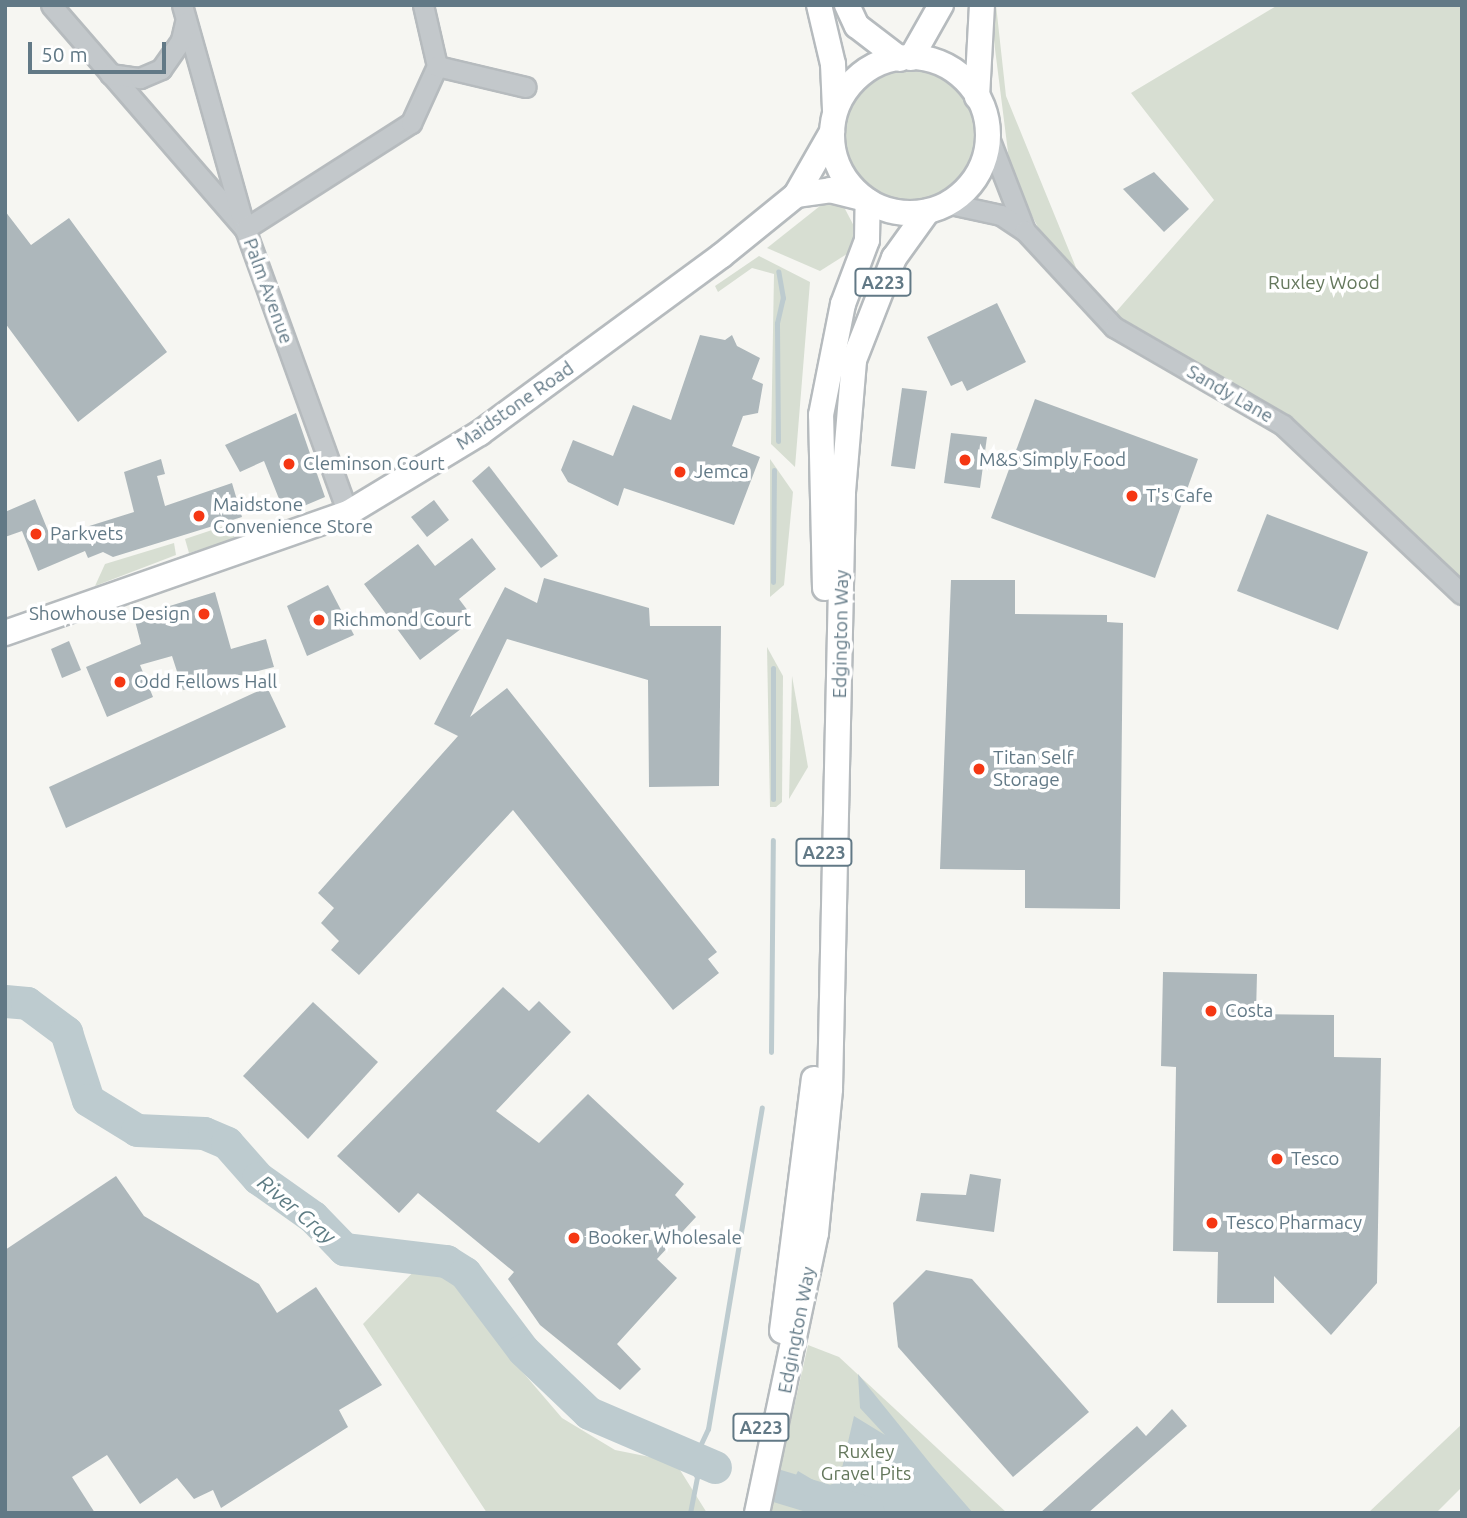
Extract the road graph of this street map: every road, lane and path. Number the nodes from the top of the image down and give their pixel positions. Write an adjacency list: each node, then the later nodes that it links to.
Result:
1 (51, 5): 10 (street, Palm Avenue)
2 (423, 5): 9 (street)
3 (819, 5): 13 (main road)
4 (847, 5): 8 (main road)
5 (941, 5): 8 (main road)
6 (982, 5): 12 (main road)
7 (183, 14): 10 (street); 19 (street)
8 (906, 58): 12 (main road); 13 (main road)
9 (437, 66): 11 (street); 19 (street)
10 (110, 74): 19 (street, Palm Avenue)
11 (526, 87)
12 (977, 97): 14 (main road)
13 (833, 123): 15 (main road, Maidstone Road); 16 (main road)
14 (987, 133): 17 (main road); 20 (street, Sandy Lane)
15 (796, 195): 16 (main road, Maidstone Road); 22 (main road, Maidstone Road)
16 (865, 199): 18 (main road); 21 (main road, Edgington Way / A223)
17 (950, 204): 18 (main road); 20 (street, Sandy Lane)
18 (927, 212): 21 (main road, Edgington Way / A223)
19 (245, 229): 22 (street, Palm Avenue)
20 (1025, 231): 23 (street, Sandy Lane)
21 (833, 493): 25 (main road, Edgington Way / A223); 25 (main road, Edgington Way / A223)
22 (348, 513): 24 (main road, Maidstone Road)
23 (1462, 593)
24 (5, 633)
25 (832, 830): 26 (main road, Edgington Way / A223); 26 (main road, Edgington Way / A223)
26 (822, 1089): 27 (main road, Edgington Way / A223); 28 (main road, Edgington Way / A223)
27 (825, 1146): 28 (main road, Edgington Way / A223); 30 (main road, Edgington Way / A223)
28 (780, 1341): 29 (main road, Edgington Way / A223)
29 (740, 1513)
30 (757, 1513)

